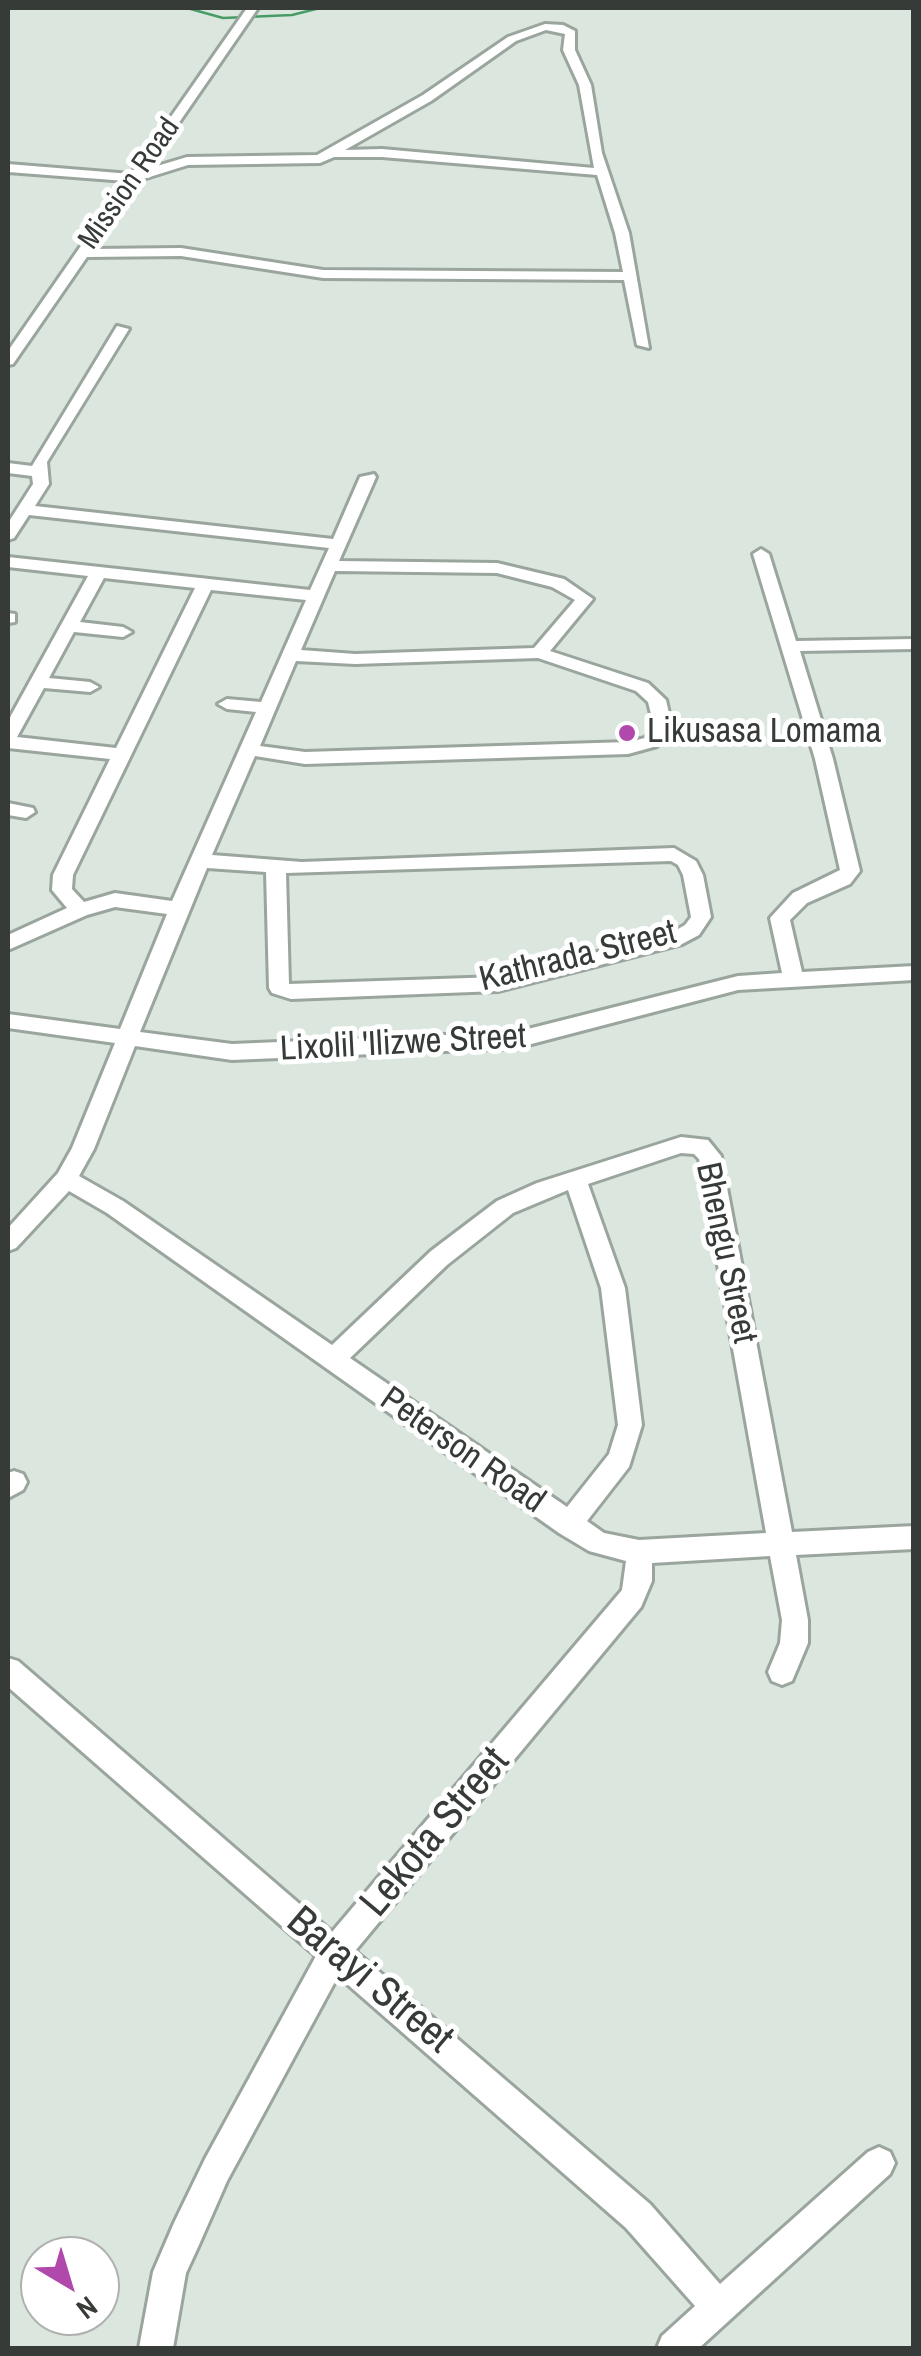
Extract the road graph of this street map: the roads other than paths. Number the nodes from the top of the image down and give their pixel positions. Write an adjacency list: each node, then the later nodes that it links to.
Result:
1 (252, 9): 5 (street, Mission Road)
2 (334, 154): 4 (street); 4 (street); 5 (street)
3 (8, 168): 5 (street)
4 (602, 172): 7 (street)
5 (132, 178): 6 (street, Mission Road)
6 (82, 253): 7 (street); 10 (street, Mission Road)
7 (629, 276): 9 (street)
8 (122, 329): 12 (street)
9 (644, 345)
10 (8, 361)
11 (8, 468): 12 (street)
12 (40, 472): 14 (street)
13 (368, 477): 16 (street)
14 (23, 510): 15 (street); 16 (street)
15 (8, 534)
16 (338, 544): 19 (street)
17 (761, 554): 26 (street)
18 (8, 562): 20 (street)
19 (328, 566): 22 (street); 27 (street)
20 (98, 572): 21 (street); 23 (street)
21 (205, 584): 22 (street); 35 (street)
22 (314, 596): 28 (street)
23 (70, 626): 24 (street); 29 (street)
24 (123, 632)
25 (914, 644): 26 (street)
26 (788, 646): 42 (street)
27 (539, 653): 28 (street); 34 (street)
28 (290, 655): 32 (street)
29 (38, 682): 30 (street); 33 (street)
30 (90, 687)
31 (226, 704): 32 (street)
32 (268, 708): 34 (street)
33 (8, 739): 35 (street)
34 (250, 750): 36 (street)
35 (123, 755): 39 (street)
36 (201, 861): 37 (street, Kathrada Street); 38 (street)
37 (276, 867): 37 (street, Kathrada Street)
38 (179, 909): 39 (street); 44 (street)
39 (80, 910): 40 (street)
40 (8, 943)
41 (914, 973): 42 (street, Lixolil 'Ilizwe Street)
42 (794, 977): 44 (street, Lixolil 'Ilizwe Street)
43 (8, 1022): 44 (street, Lixolil 'Ilizwe Street)
44 (128, 1038): 45 (street)
45 (66, 1179): 47 (street); 48 (street, Peterson Road)
46 (575, 1179): 48 (street, Bhengu Street); 49 (street); 51 (street, Bhengu Street)
47 (8, 1242)
48 (332, 1360): 49 (street, Peterson Road)
49 (568, 1525): 52 (street, Peterson Road)
50 (914, 1537): 51 (street, Peterson Road)
51 (783, 1542): 52 (street, Peterson Road); 54 (street, Bhengu Street)
52 (640, 1552): 55 (street, Lekota Street)
53 (8, 1670): 55 (street, Barayi Street)
54 (782, 1672)
55 (334, 1953): 57 (street, Barayi Street); 58 (street, Lekota Street)
56 (879, 2163): 57 (street)
57 (717, 2306): 59 (street)
58 (156, 2348)
59 (674, 2348)

